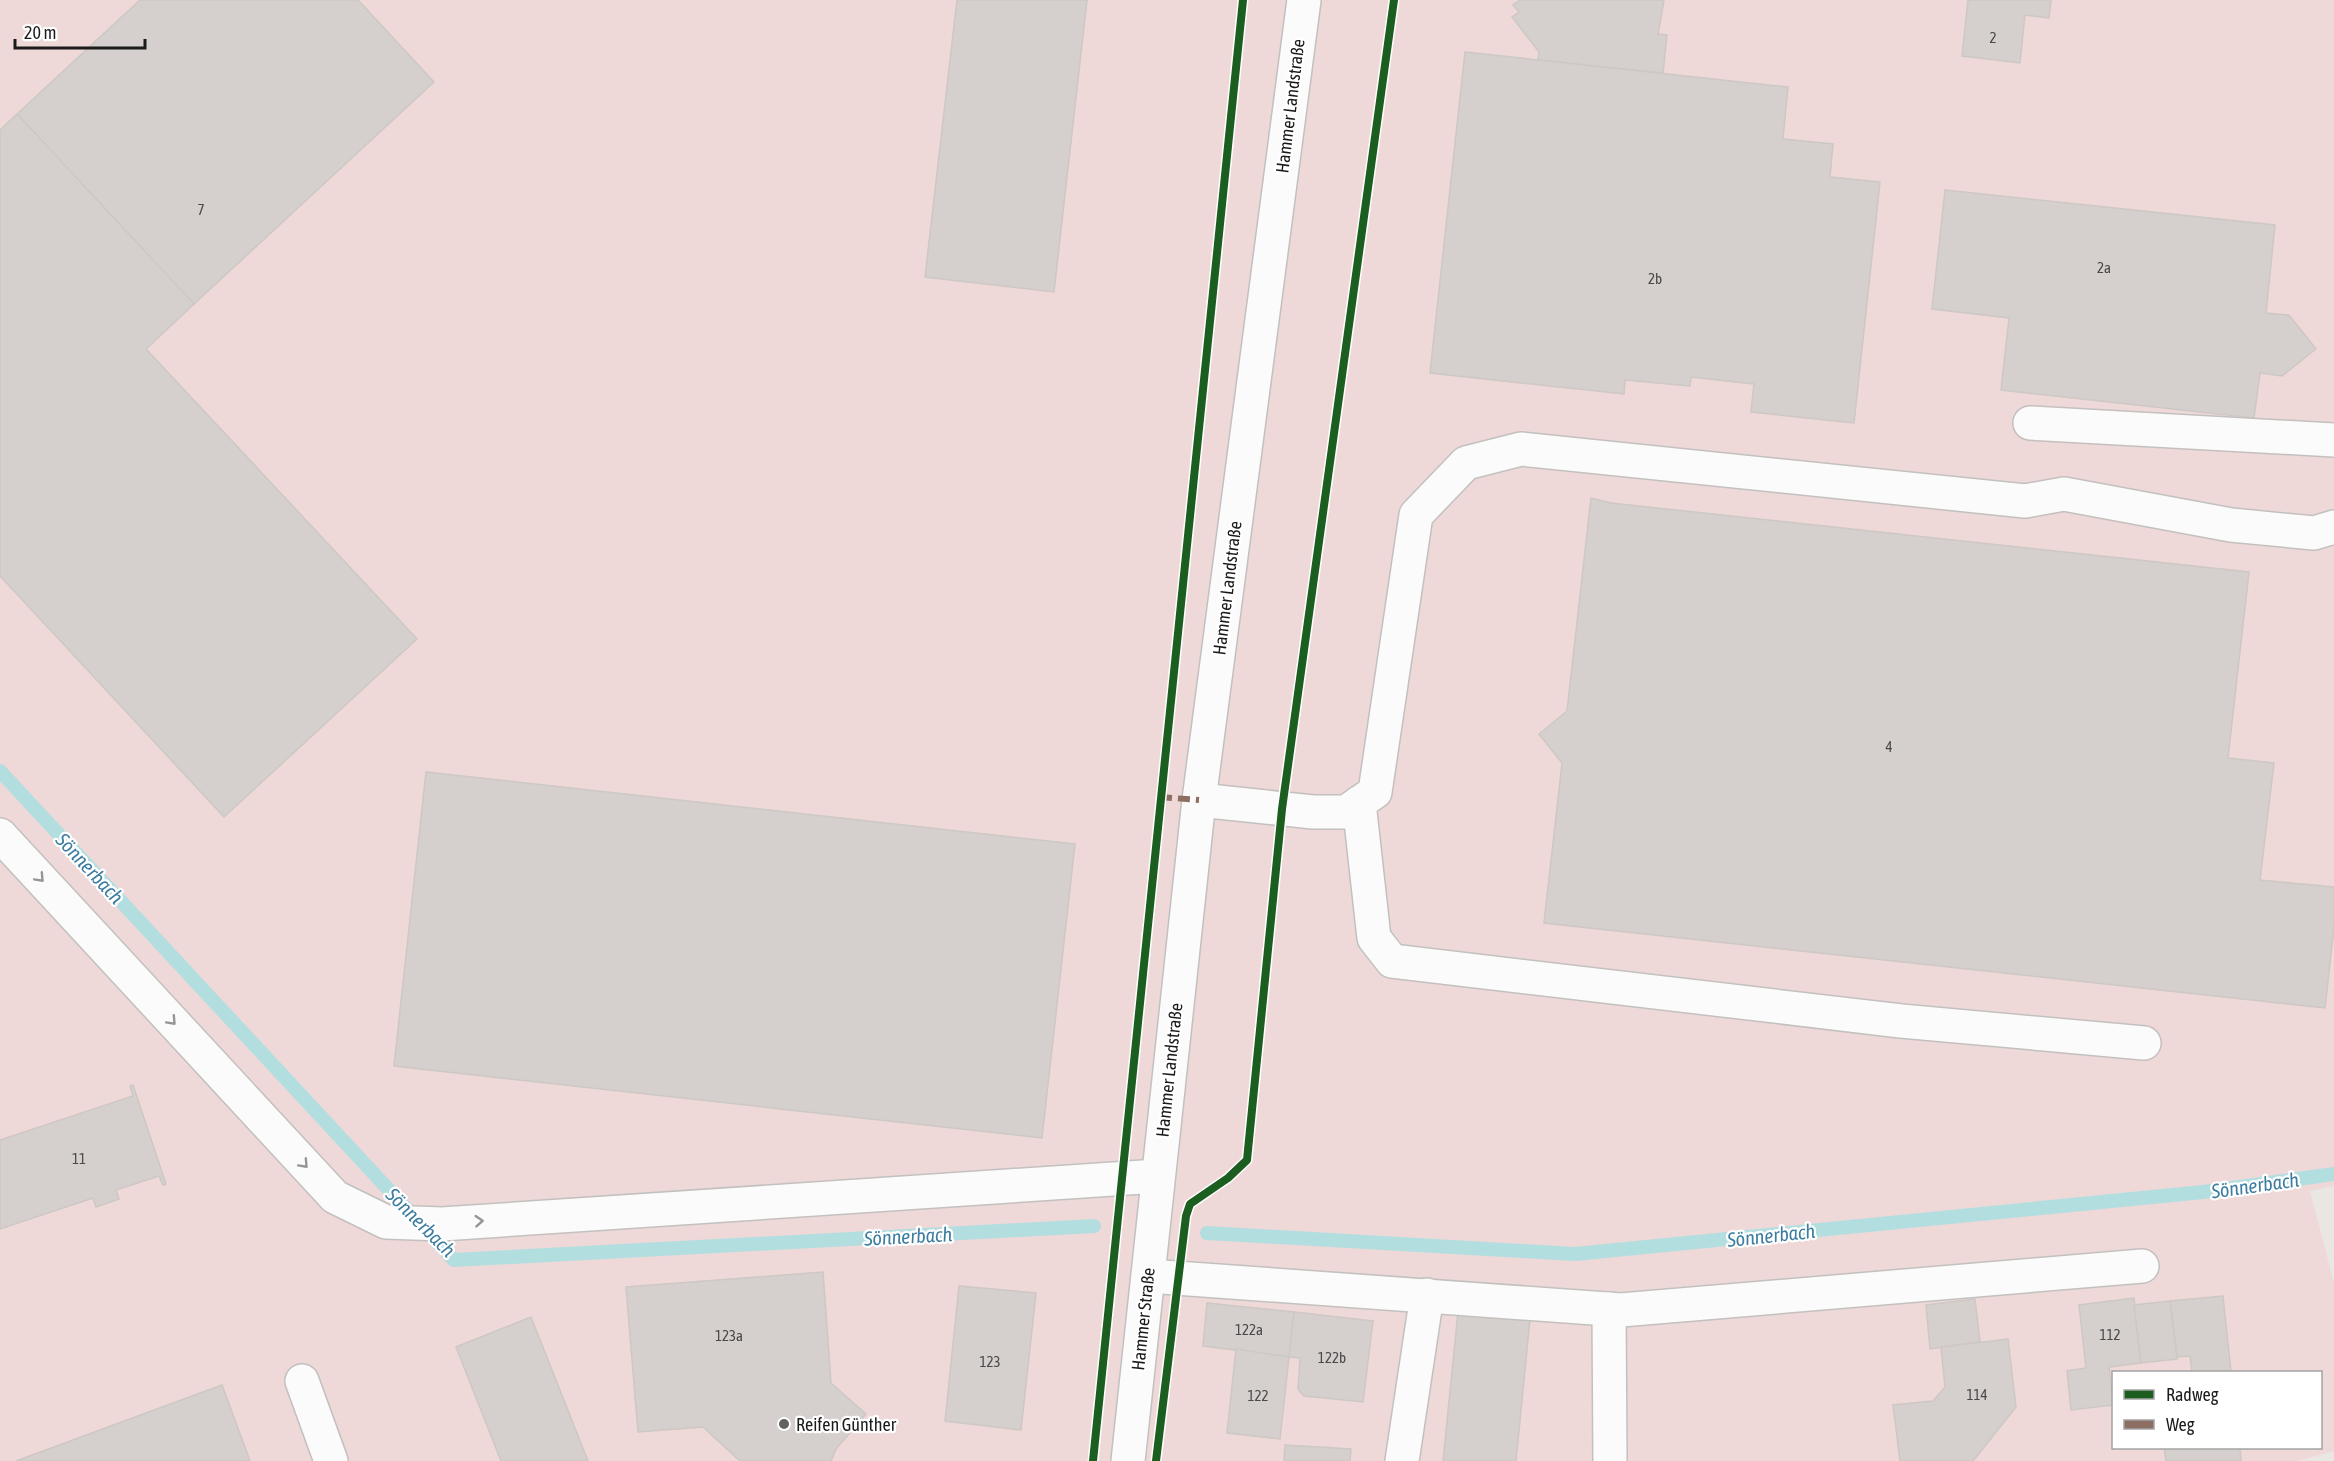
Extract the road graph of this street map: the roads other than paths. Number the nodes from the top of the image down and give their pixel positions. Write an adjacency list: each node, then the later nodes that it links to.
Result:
1 (1304, 0): 5 (street, Hammer Landstraße)
2 (2030, 423): 3 (street)
3 (2334, 440)
4 (2334, 526): 6 (street)
5 (1199, 800): 6 (street); 9 (street, Hammer Landstraße)
6 (1359, 803): 8 (street)
7 (0, 835): 9 (street, one-way to 9)
8 (2144, 1043)
9 (1158, 1176): 11 (street, Hammer Straße)
10 (2142, 1266): 13 (street)
11 (1148, 1276): 12 (street); 16 (street, Hammer Straße)
12 (1427, 1295): 13 (street); 17 (street)
13 (1609, 1309): 18 (street)
14 (302, 1381): 15 (street)
15 (331, 1461)
16 (1128, 1461)
17 (1402, 1461)
18 (1610, 1461)

